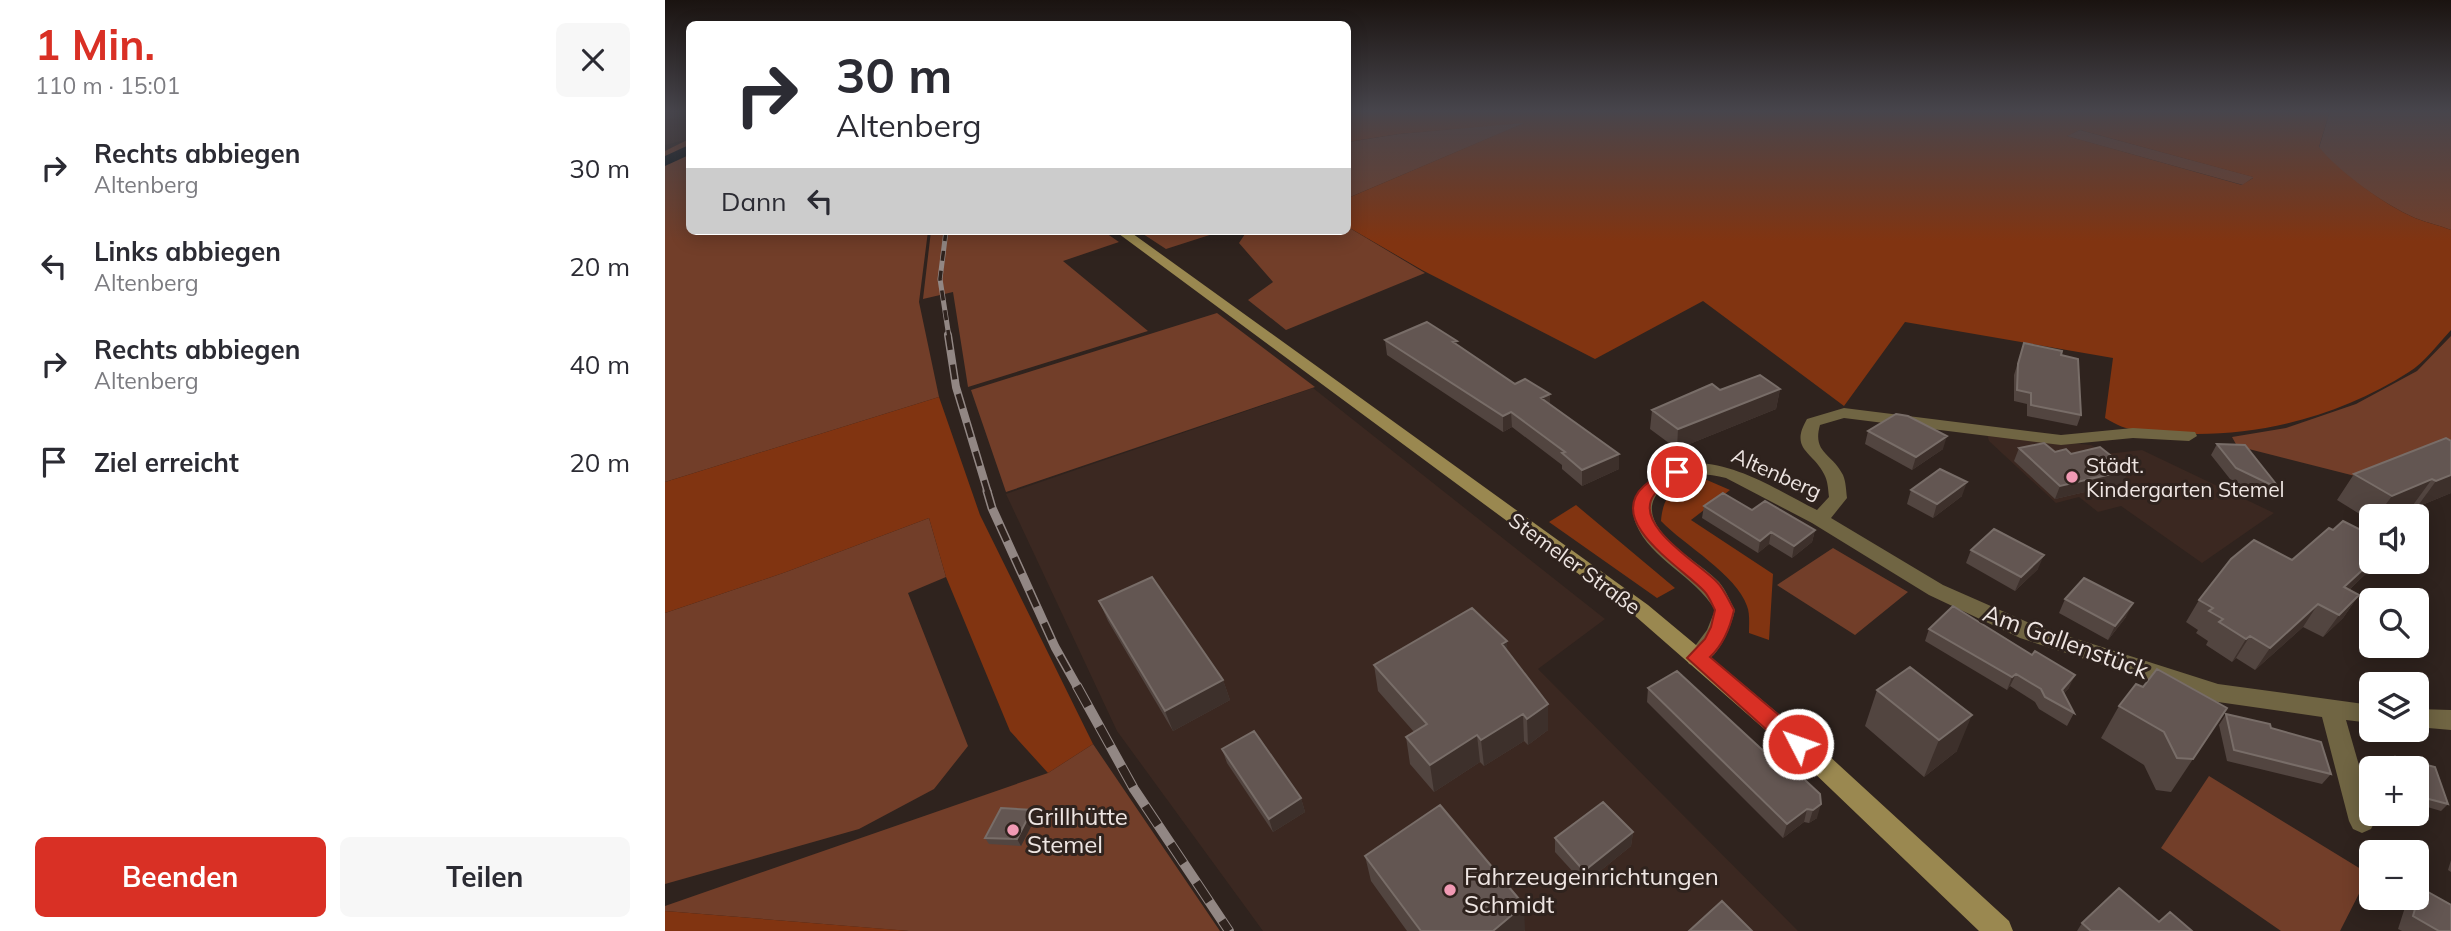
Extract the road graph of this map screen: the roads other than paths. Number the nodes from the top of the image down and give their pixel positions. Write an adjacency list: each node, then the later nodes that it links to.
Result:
1 (1126, 235): 4 (main road, Stemeler Straße)
2 (2189, 436): 3 (street, Altenberg)
3 (1819, 519): 4 (street, Altenberg); 5 (street, Am Gallenstück)
4 (1697, 658): 10 (main road, Stemeler Straße)
5 (2332, 710): 6 (street, Am Gallenstück); 9 (street)
6 (2359, 713)
7 (2429, 719): 8 (street)
8 (2451, 720)
9 (2359, 810)
10 (1999, 931)

